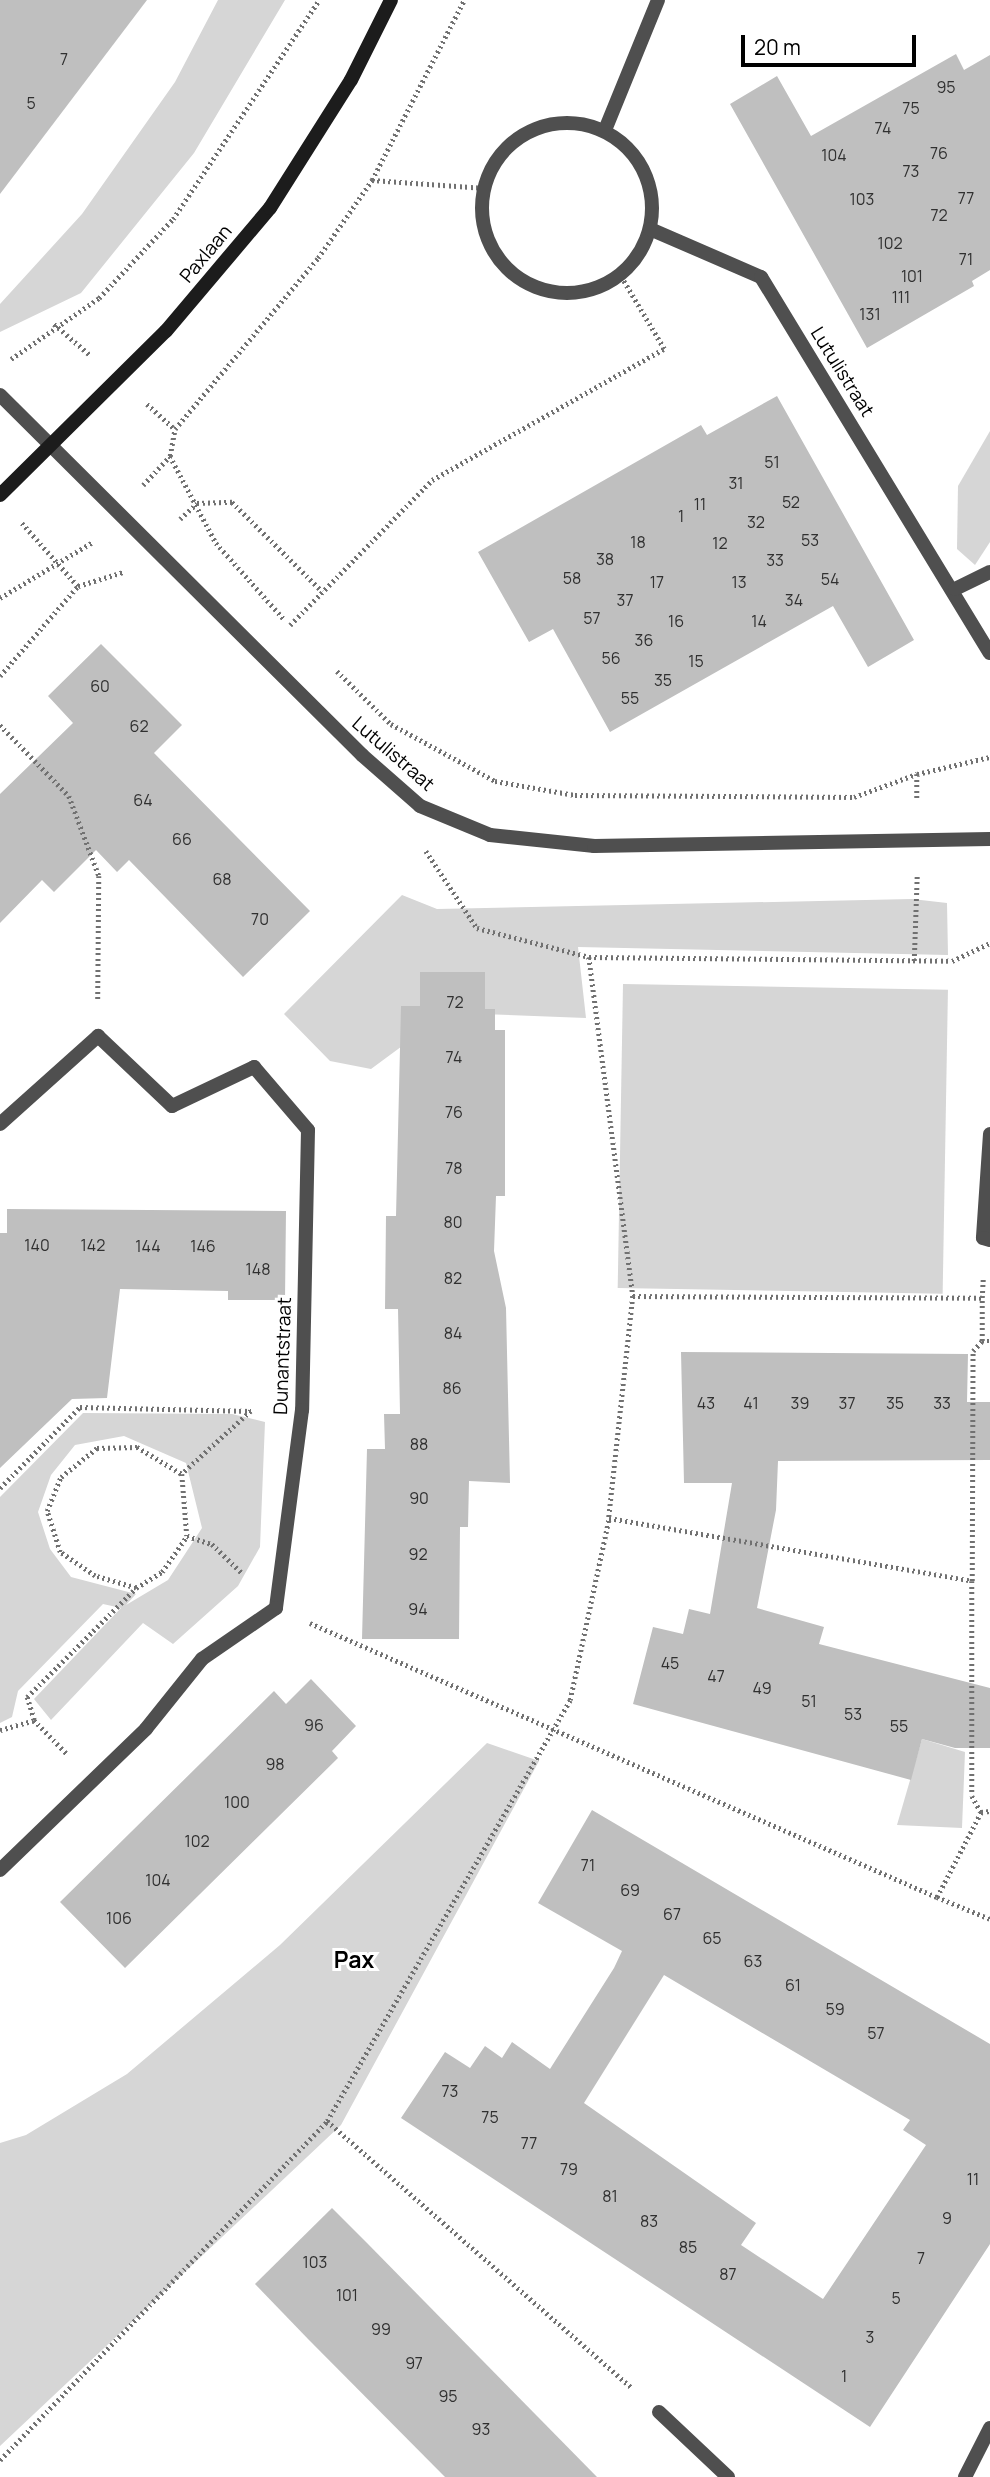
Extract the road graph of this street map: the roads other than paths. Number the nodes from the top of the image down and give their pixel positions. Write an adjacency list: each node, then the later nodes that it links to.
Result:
1 (391, 0): 6 (street, Paxlaan)
2 (658, 0): 3 (street)
3 (605, 130): 4 (street); 4 (street)
4 (650, 229): 9 (street, Lutulistraat)
5 (0, 395): 6 (street, Lutulistraat)
6 (49, 446): 7 (street, Paxlaan); 11 (street, Lutulistraat)
7 (0, 495)
8 (990, 572): 9 (street)
9 (955, 589): 10 (street, Lutulistraat)
10 (990, 653)
11 (990, 839)
12 (0, 1124): 15 (street, Dunantstraat)
13 (990, 1134): 14 (street)
14 (986, 1239)
15 (0, 1870)
16 (659, 2412): 18 (street)
17 (990, 2428): 19 (street)
18 (728, 2477)
19 (965, 2477)

